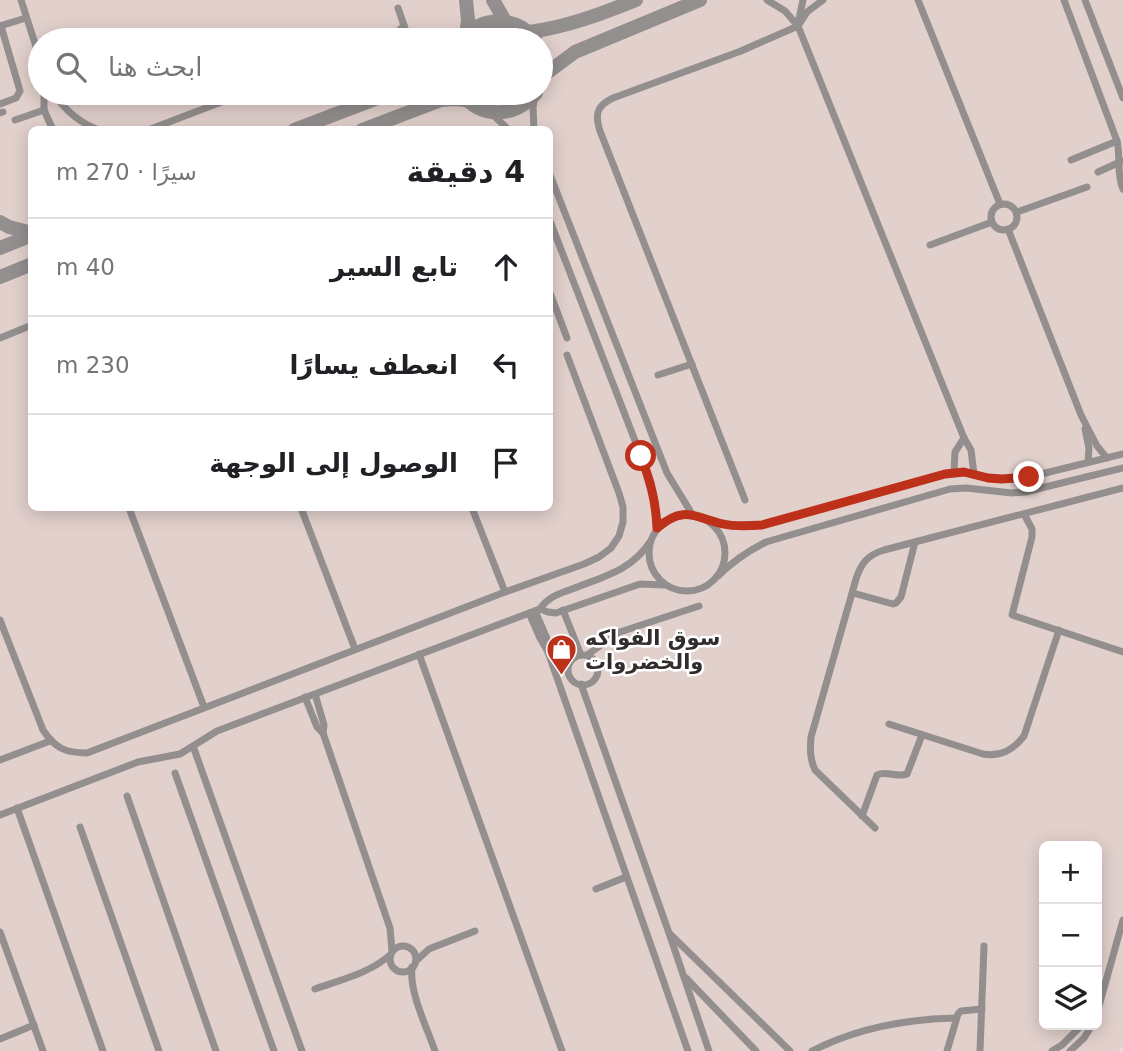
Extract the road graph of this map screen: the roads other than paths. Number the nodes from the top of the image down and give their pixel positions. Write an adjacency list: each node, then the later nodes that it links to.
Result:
1 (21, 0): 13 (lane)
2 (466, 0): 20 (street)
3 (493, 0): 14 (street)
4 (636, 0): 23 (street)
5 (700, 0): 24 (street)
6 (767, 0): 17 (lane)
7 (803, 0): 17 (lane)
8 (823, 0): 17 (lane)
9 (918, 0): 52 (lane)
10 (1065, 0): 45 (lane)
11 (1085, 0): 25 (lane)
12 (398, 8): 16 (lane)
13 (26, 18): 15 (lane); 18 (lane)
14 (505, 22): 21 (street); 22 (street)
15 (0, 26): 26 (lane)
16 (404, 26): 19 (lane)
17 (798, 26): 69 (lane); 72 (lane)
18 (29, 28)
19 (402, 28)
20 (466, 28)
21 (474, 28)
22 (522, 28)
23 (553, 29)
24 (553, 73)
25 (1123, 96)
26 (0, 104)
27 (44, 105): 35 (lane)
28 (62, 105): 39 (lane)
29 (214, 105): 40 (lane)
30 (360, 105): 41 (street)
31 (428, 105): 42 (street)
32 (473, 105): 36 (street)
33 (522, 105): 36 (street)
34 (534, 105): 44 (lane)
35 (44, 110): 37 (lane); 38 (lane)
36 (489, 112): 43 (lane)
37 (15, 120)
38 (51, 126)
39 (91, 126)
40 (158, 126)
41 (304, 126)
42 (373, 126)
43 (505, 126)
44 (534, 126)
45 (1117, 141): 46 (lane); 47 (lane)
46 (1071, 160)
47 (1121, 162): 48 (lane); 51 (lane)
48 (1098, 172)
49 (553, 183): 84 (lane)
50 (1087, 187): 53 (lane)
51 (1123, 189)
52 (1000, 204): 53 (lane); 55 (lane)
53 (1017, 212): 56 (lane)
54 (0, 222): 58 (street)
55 (992, 222): 56 (lane); 60 (lane)
56 (1008, 229): 71 (lane)
57 (553, 230): 87 (lane)
58 (28, 233)
59 (28, 236): 61 (street)
60 (930, 245)
61 (0, 248)
62 (28, 266): 63 (street)
63 (0, 277)
64 (553, 301): 67 (lane)
65 (28, 327): 66 (lane)
66 (0, 338)
67 (567, 338)
68 (567, 355): 92 (lane)
69 (691, 364): 70 (lane); 80 (lane)
70 (658, 374)
71 (1081, 415): 74 (lane); 75 (lane)
72 (964, 438): 77 (lane); 78 (lane)
73 (1123, 454): 74 (lane)
74 (1107, 458): 75 (lane)
75 (1088, 463): 78 (lane)
76 (1123, 468): 90 (lane)
77 (954, 473): 78 (lane); 86 (lane)
78 (974, 474)
79 (1123, 488): 85 (lane)
80 (745, 500)
81 (130, 511): 106 (lane)
82 (301, 511): 99 (lane)
83 (473, 511): 92 (lane)
84 (692, 514): 86 (lane); 87 (lane)
85 (1024, 514): 89 (lane); 98 (lane)
86 (707, 519): 90 (lane)
87 (657, 528): 88 (lane)
88 (650, 542): 91 (lane); 96 (lane)
89 (915, 542): 93 (lane); 93 (lane)
90 (718, 576): 91 (lane)
91 (666, 586): 95 (lane)
92 (505, 592): 99 (lane)
93 (853, 593): 117 (lane)
94 (699, 607): 102 (lane)
95 (563, 610): 96 (lane); 102 (lane)
96 (535, 611): 101 (lane); 120 (lane)
97 (0, 620): 110 (lane)
98 (1059, 630): 100 (lane); 109 (lane)
99 (355, 649): 106 (lane)
100 (1123, 652)
101 (419, 654): 104 (lane); 151 (lane)
102 (584, 655): 103 (lane); 103 (lane)
103 (581, 684): 126 (lane)
104 (315, 694): 105 (lane); 108 (lane)
105 (305, 697): 108 (lane); 111 (lane)
106 (204, 708): 110 (lane)
107 (889, 724): 109 (lane)
108 (323, 733): 123 (lane)
109 (922, 735): 117 (lane)
110 (50, 741): 112 (lane)
111 (192, 746): 115 (lane); 149 (lane)
112 (0, 760)
113 (175, 773): 148 (lane)
114 (127, 796): 147 (lane)
115 (17, 808): 116 (lane); 145 (lane)
116 (0, 815)
117 (862, 816): 119 (lane)
118 (80, 827): 146 (lane)
119 (875, 828)
120 (626, 877): 121 (lane); 152 (lane)
121 (596, 889)
122 (1123, 919): 136 (lane)
123 (390, 928): 128 (lane); 130 (lane)
124 (475, 931): 129 (lane)
125 (0, 932): 140 (lane)
126 (669, 933): 134 (lane); 155 (lane)
127 (984, 946): 138 (lane)
128 (408, 947): 129 (lane); 130 (lane); 131 (lane)
129 (429, 949): 131 (lane)
130 (391, 953): 132 (lane); 133 (lane)
131 (414, 964): 133 (lane); 137 (lane)
132 (369, 969): 133 (lane); 135 (lane)
133 (397, 970): 137 (lane)
134 (683, 975): 153 (lane); 154 (lane)
135 (315, 989)
136 (1102, 989)
137 (414, 990): 150 (lane)
138 (982, 1009): 139 (lane); 158 (lane)
139 (956, 1018): 156 (lane); 157 (lane)
140 (34, 1026): 143 (lane); 144 (lane)
141 (1077, 1030): 159 (lane)
142 (1089, 1030): 160 (lane)
143 (0, 1039)
144 (43, 1051)
145 (103, 1051)
146 (159, 1051)
147 (216, 1051)
148 (274, 1051)
149 (302, 1051)
150 (435, 1051)
151 (562, 1051)
152 (688, 1051)
153 (709, 1051)
154 (756, 1051)
155 (790, 1051)
156 (812, 1051)
157 (947, 1051)
158 (980, 1051)
159 (1052, 1051)
160 (1070, 1051)

